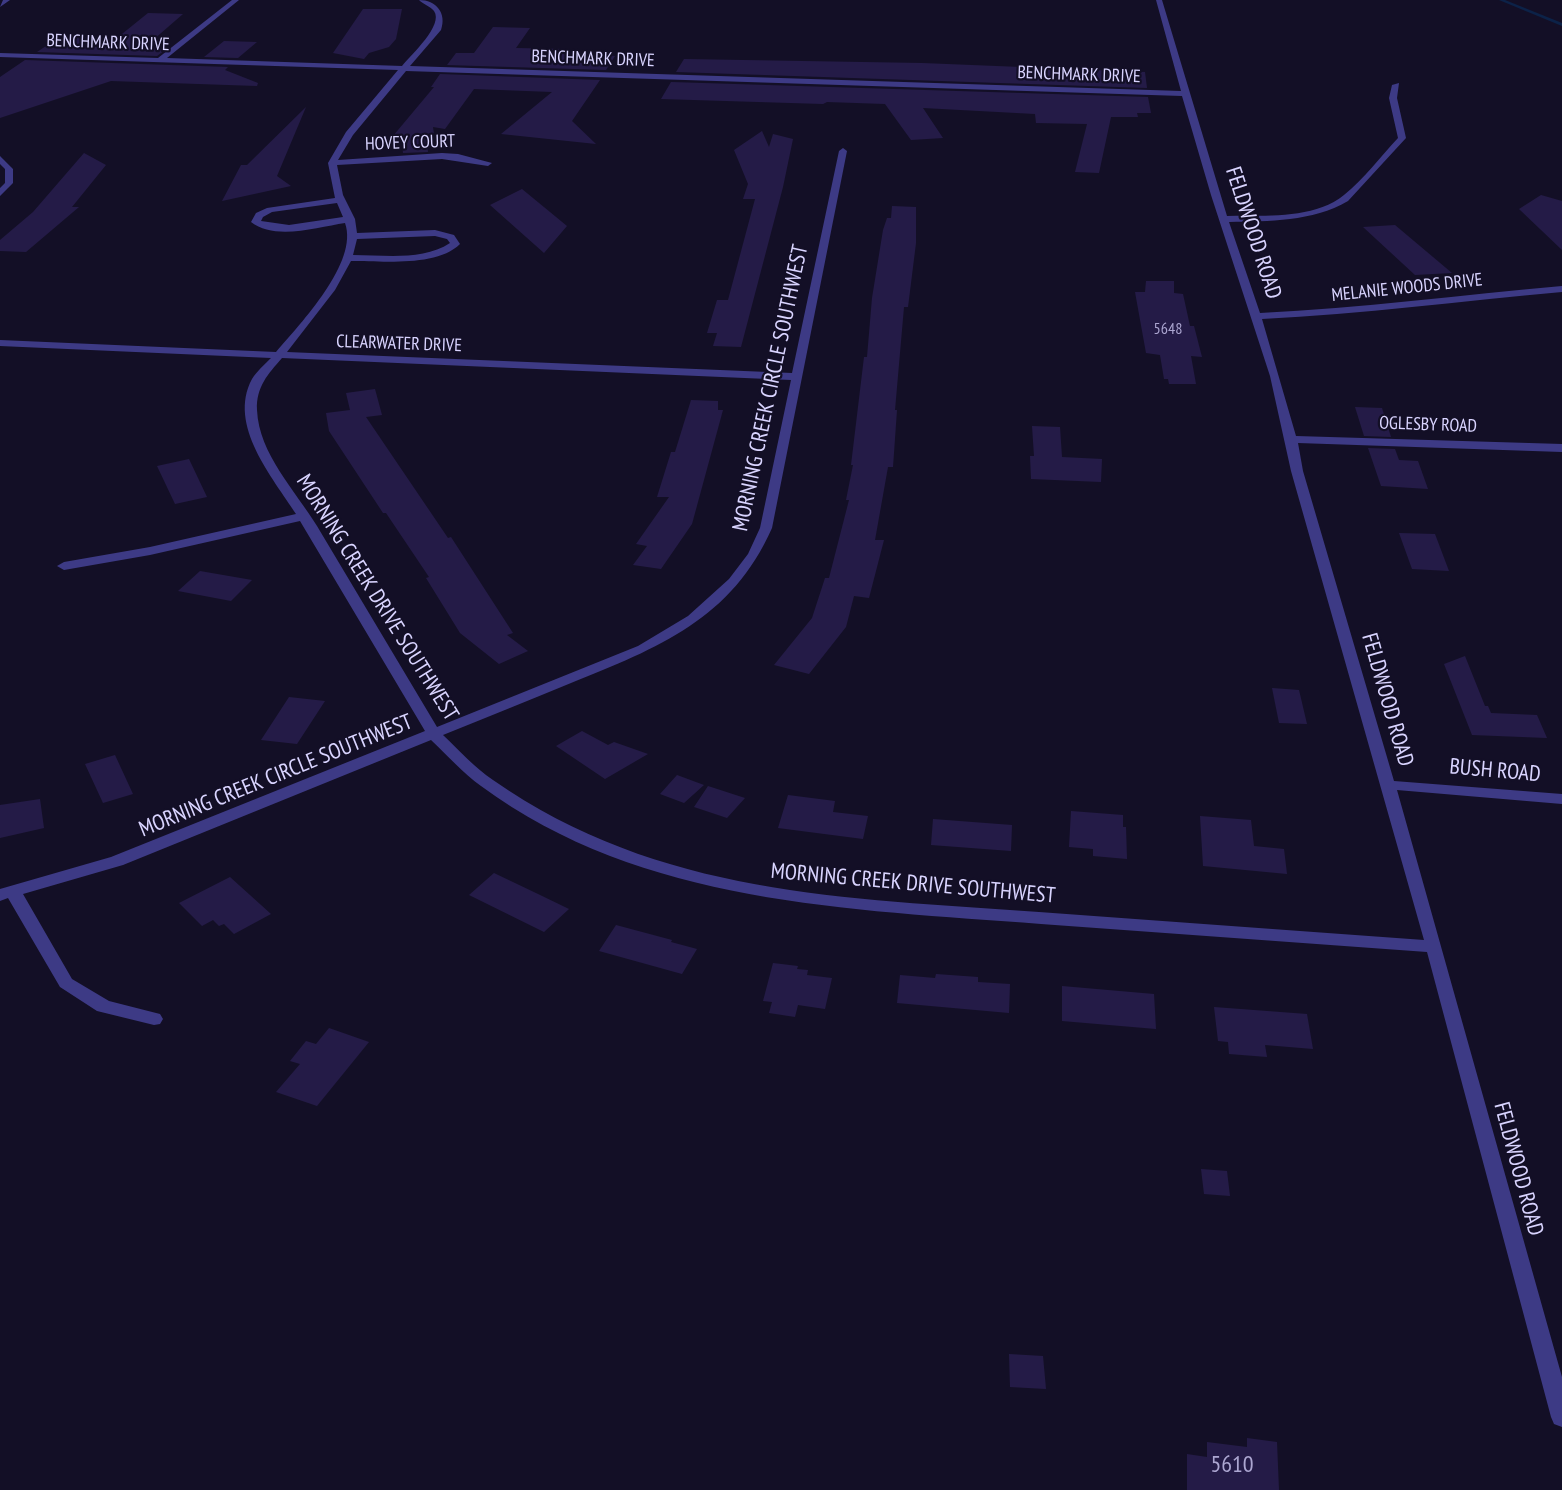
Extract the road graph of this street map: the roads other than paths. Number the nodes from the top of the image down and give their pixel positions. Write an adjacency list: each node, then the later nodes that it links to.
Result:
1 (7, 0): 5 (street)
2 (236, 0): 7 (street)
3 (422, 0): 8 (street)
4 (1159, 0): 10 (street, FELDWOOD ROAD)
5 (0, 5)
6 (0, 55): 7 (street, BENCHMARK DRIVE)
7 (160, 60): 8 (street, BENCHMARK DRIVE)
8 (404, 68): 10 (street, BENCHMARK DRIVE); 13 (street)
9 (1396, 85): 18 (street)
10 (1185, 94): 18 (street, FELDWOOD ROAD)
11 (843, 151): 25 (street, MORNING CREEK CIRCLE SOUTHWEST)
12 (0, 159): 15 (street)
13 (332, 163): 14 (street, HOVEY COURT); 16 (street, MORNING CREEK DRIVE SOUTHWEST)
14 (488, 163)
15 (0, 193)
16 (340, 200): 17 (street, MORNING CREEK DRIVE SOUTHWEST); 17 (street)
17 (350, 219): 19 (street, MORNING CREEK DRIVE SOUTHWEST)
18 (1223, 219): 22 (street, FELDWOOD ROAD)
19 (353, 236): 20 (street, MORNING CREEK DRIVE SOUTHWEST); 20 (street)
20 (350, 258): 24 (street, MORNING CREEK DRIVE SOUTHWEST)
21 (1562, 289): 22 (street, MELANIE WOODS DRIVE)
22 (1256, 316): 26 (street, FELDWOOD ROAD)
23 (0, 344): 24 (street, CLEARWATER DRIVE)
24 (279, 355): 25 (street, CLEARWATER DRIVE); 28 (street, MORNING CREEK DRIVE SOUTHWEST)
25 (797, 377): 30 (street, MORNING CREEK CIRCLE SOUTHWEST)
26 (1292, 439): 27 (street, OGLESBY ROAD); 31 (street, FELDWOOD ROAD)
27 (1562, 448)
28 (304, 516): 29 (street); 30 (street, MORNING CREEK DRIVE SOUTHWEST)
29 (64, 566)
30 (435, 735): 33 (street, MORNING CREEK CIRCLE SOUTHWEST); 34 (street, MORNING CREEK DRIVE SOUTHWEST)
31 (1388, 785): 32 (street, BUSH ROAD); 34 (street, FELDWOOD ROAD)
32 (1562, 799)
33 (7, 893): 35 (street)
34 (1434, 947): 36 (street, FELDWOOD ROAD)
35 (154, 1019)
36 (1562, 1417)

